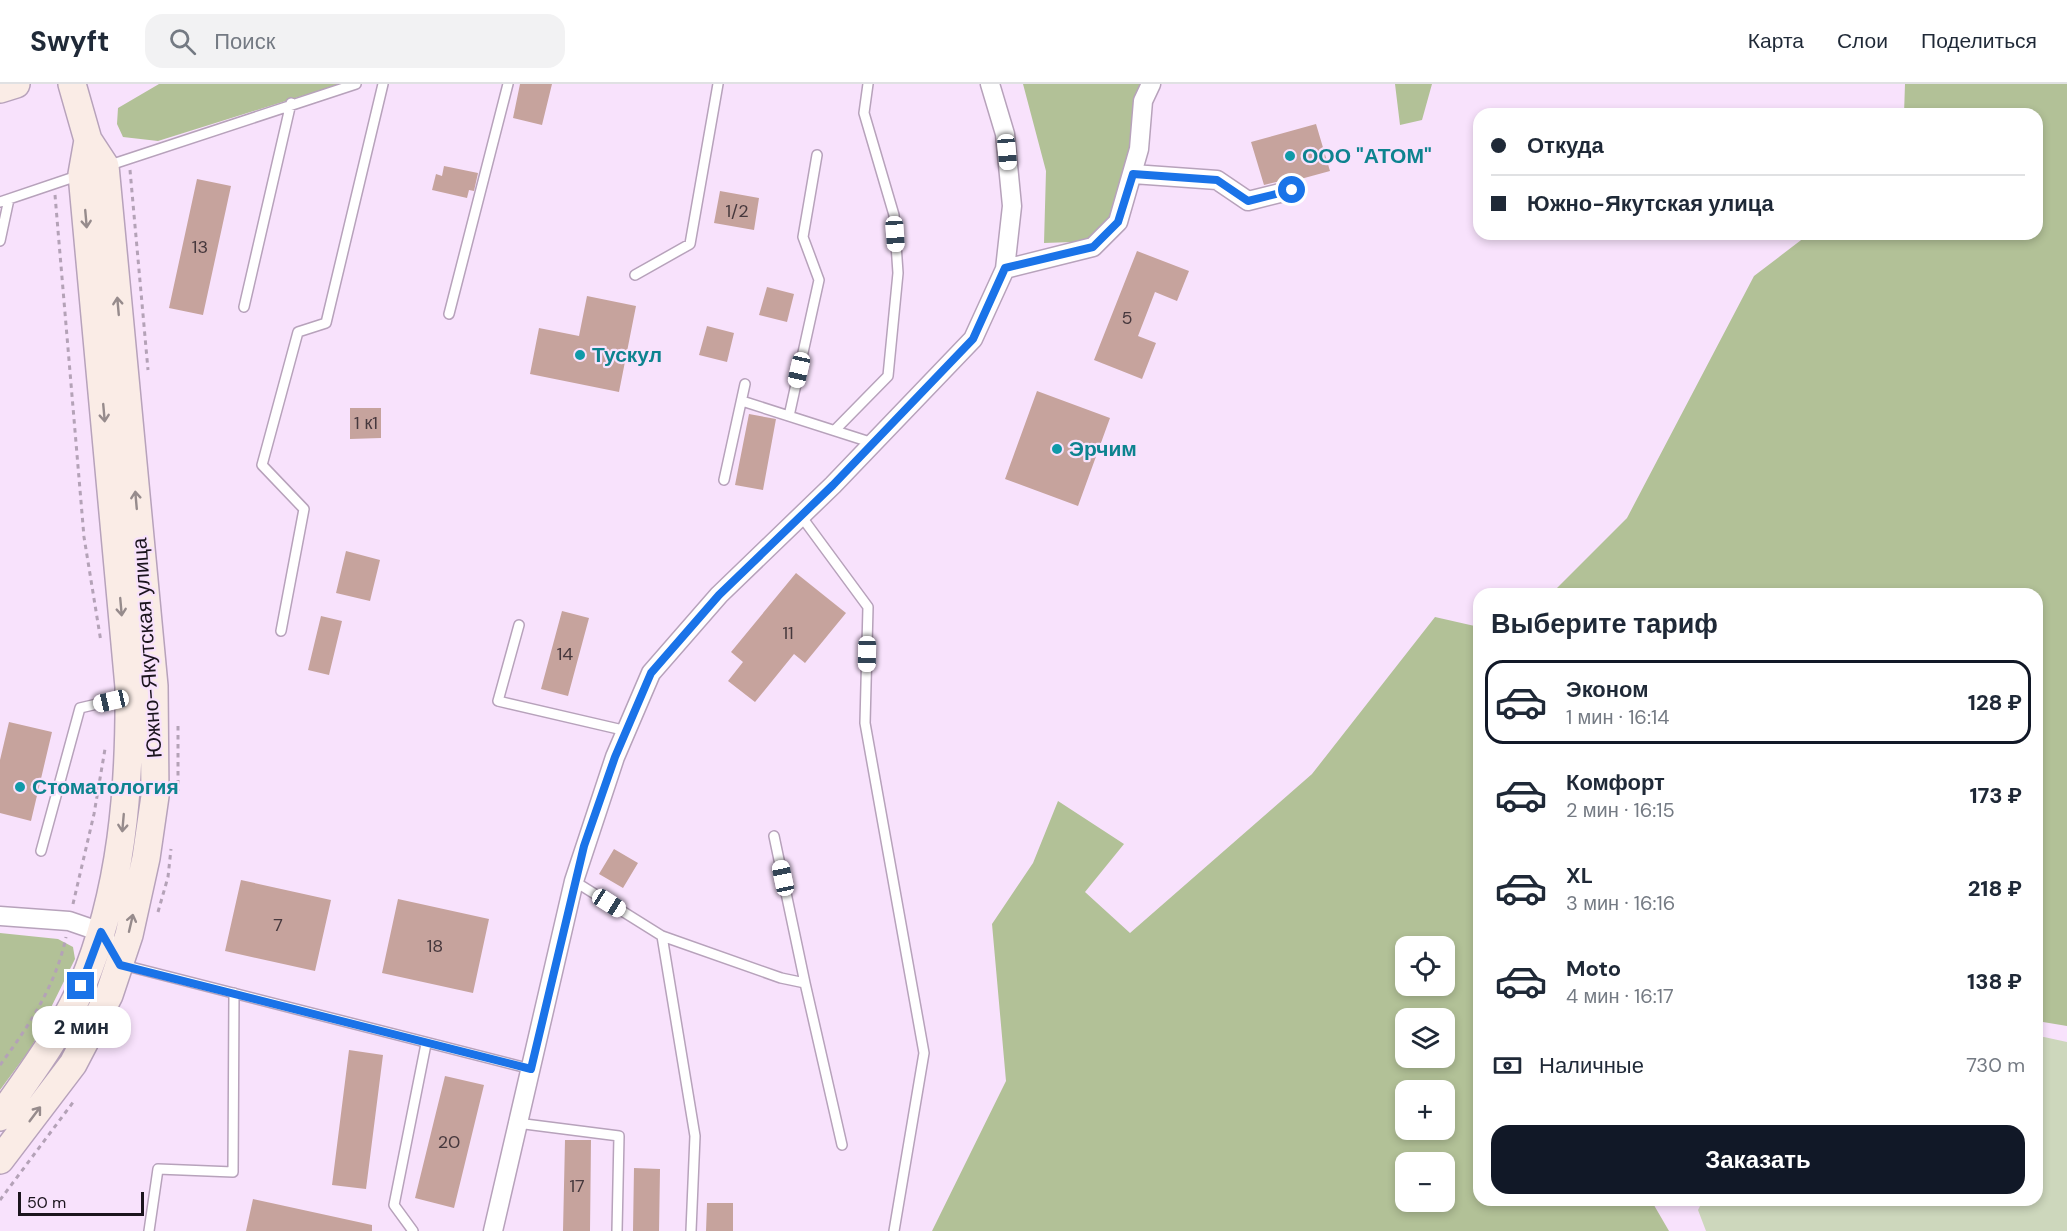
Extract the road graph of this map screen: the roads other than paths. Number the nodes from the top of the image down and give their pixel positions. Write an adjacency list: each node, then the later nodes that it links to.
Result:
1 (16, 84): 10 (street)
2 (72, 84): 13 (street, Южно-Якутская улица)
3 (356, 84): 11 (lane)
4 (383, 84): 30 (lane)
5 (508, 84): 21 (lane)
6 (718, 84): 19 (lane)
7 (868, 84): 25 (lane)
8 (990, 84): 18 (street)
9 (1151, 84): 14 (street)
10 (0, 89)
11 (291, 103): 13 (lane); 20 (lane)
12 (817, 155): 24 (lane)
13 (94, 170): 16 (lane); 31 (street, Южно-Якутская улица, one-way to 31); 39 (street, Южно-Якутская улица, one-way to 13)
14 (1133, 174): 15 (street); 18 (street)
15 (1292, 190)
16 (5, 201): 17 (lane)
17 (0, 241)
18 (1005, 268): 26 (street)
19 (635, 275)
20 (244, 307)
21 (449, 314)
22 (745, 384): 23 (lane)
23 (742, 401): 24 (lane); 27 (lane)
24 (789, 416): 25 (lane)
25 (834, 430): 26 (lane)
26 (873, 443): 28 (street)
27 (724, 480)
28 (801, 516): 32 (street); 53 (lane)
29 (519, 626): 32 (lane)
30 (281, 631)
31 (129, 696): 34 (lane); 37 (street, Южно-Якутская улица, one-way to 37)
32 (627, 731): 35 (street)
33 (774, 836): 40 (lane)
34 (40, 851)
35 (574, 881): 38 (lane); 43 (street)
36 (0, 916): 37 (street)
37 (101, 932): 39 (street); 44 (street, Южно-Якутская улица)
38 (662, 936): 40 (lane); 52 (lane)
39 (120, 965): 41 (lane); 47 (street, Южно-Якутская улица, one-way to 39)
40 (805, 983): 46 (lane)
41 (234, 993): 42 (lane); 48 (lane)
42 (426, 1044): 43 (lane); 49 (lane)
43 (531, 1069): 45 (street)
44 (0, 1117)
45 (517, 1122): 50 (street); 51 (lane)
46 (842, 1145)
47 (0, 1160)
48 (149, 1231)
49 (413, 1231)
50 (493, 1231)
51 (617, 1231)
52 (692, 1231)
53 (894, 1231)

